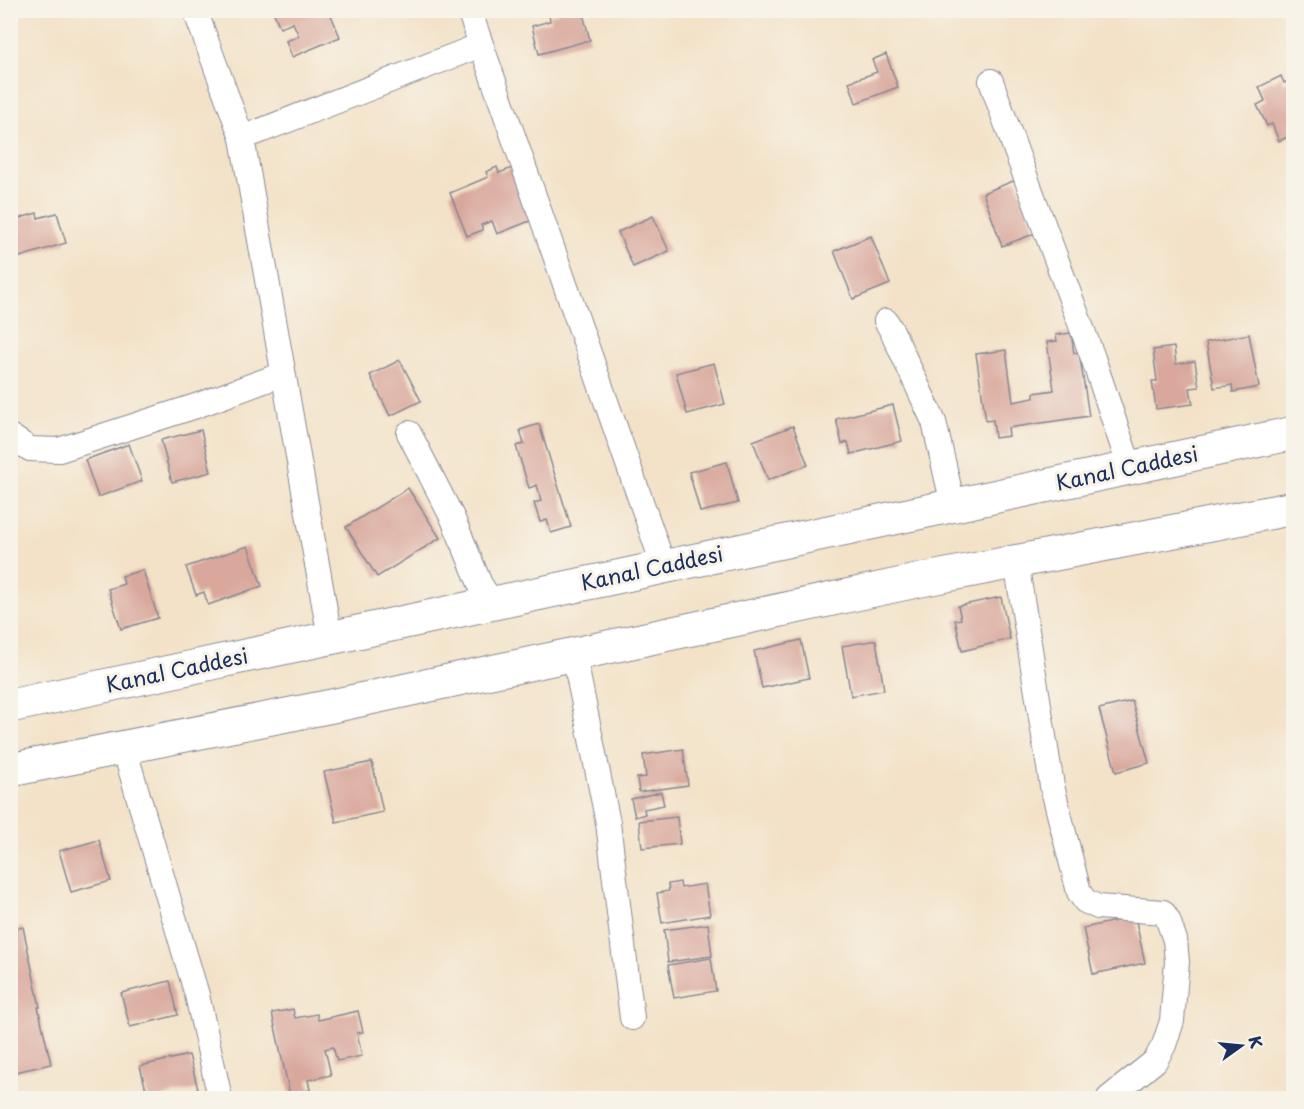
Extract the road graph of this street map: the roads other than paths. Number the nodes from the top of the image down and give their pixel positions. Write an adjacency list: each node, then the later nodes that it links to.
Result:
1 (195, 10): 5 (street)
2 (469, 10): 3 (street)
3 (481, 45): 5 (street); 15 (street)
4 (991, 81): 11 (street)
5 (242, 138): 7 (street)
6 (886, 321): 12 (street)
7 (283, 374): 10 (street); 17 (street)
8 (409, 433): 16 (street)
9 (1293, 433): 11 (main road, Kanal Caddesi)
10 (10, 436)
11 (1130, 468): 12 (main road, Kanal Caddesi)
12 (953, 505): 15 (main road, Kanal Caddesi)
13 (1293, 508): 14 (main road)
14 (1016, 562): 18 (main road); 24 (street)
15 (664, 567): 16 (main road, Kanal Caddesi)
16 (492, 603): 17 (main road, Kanal Caddesi)
17 (330, 638): 19 (main road, Kanal Caddesi)
18 (574, 655): 20 (main road); 22 (street)
19 (11, 704)
20 (124, 748): 21 (main road); 23 (street)
21 (10, 770)
22 (632, 1018)
23 (220, 1098)
24 (1109, 1098)

